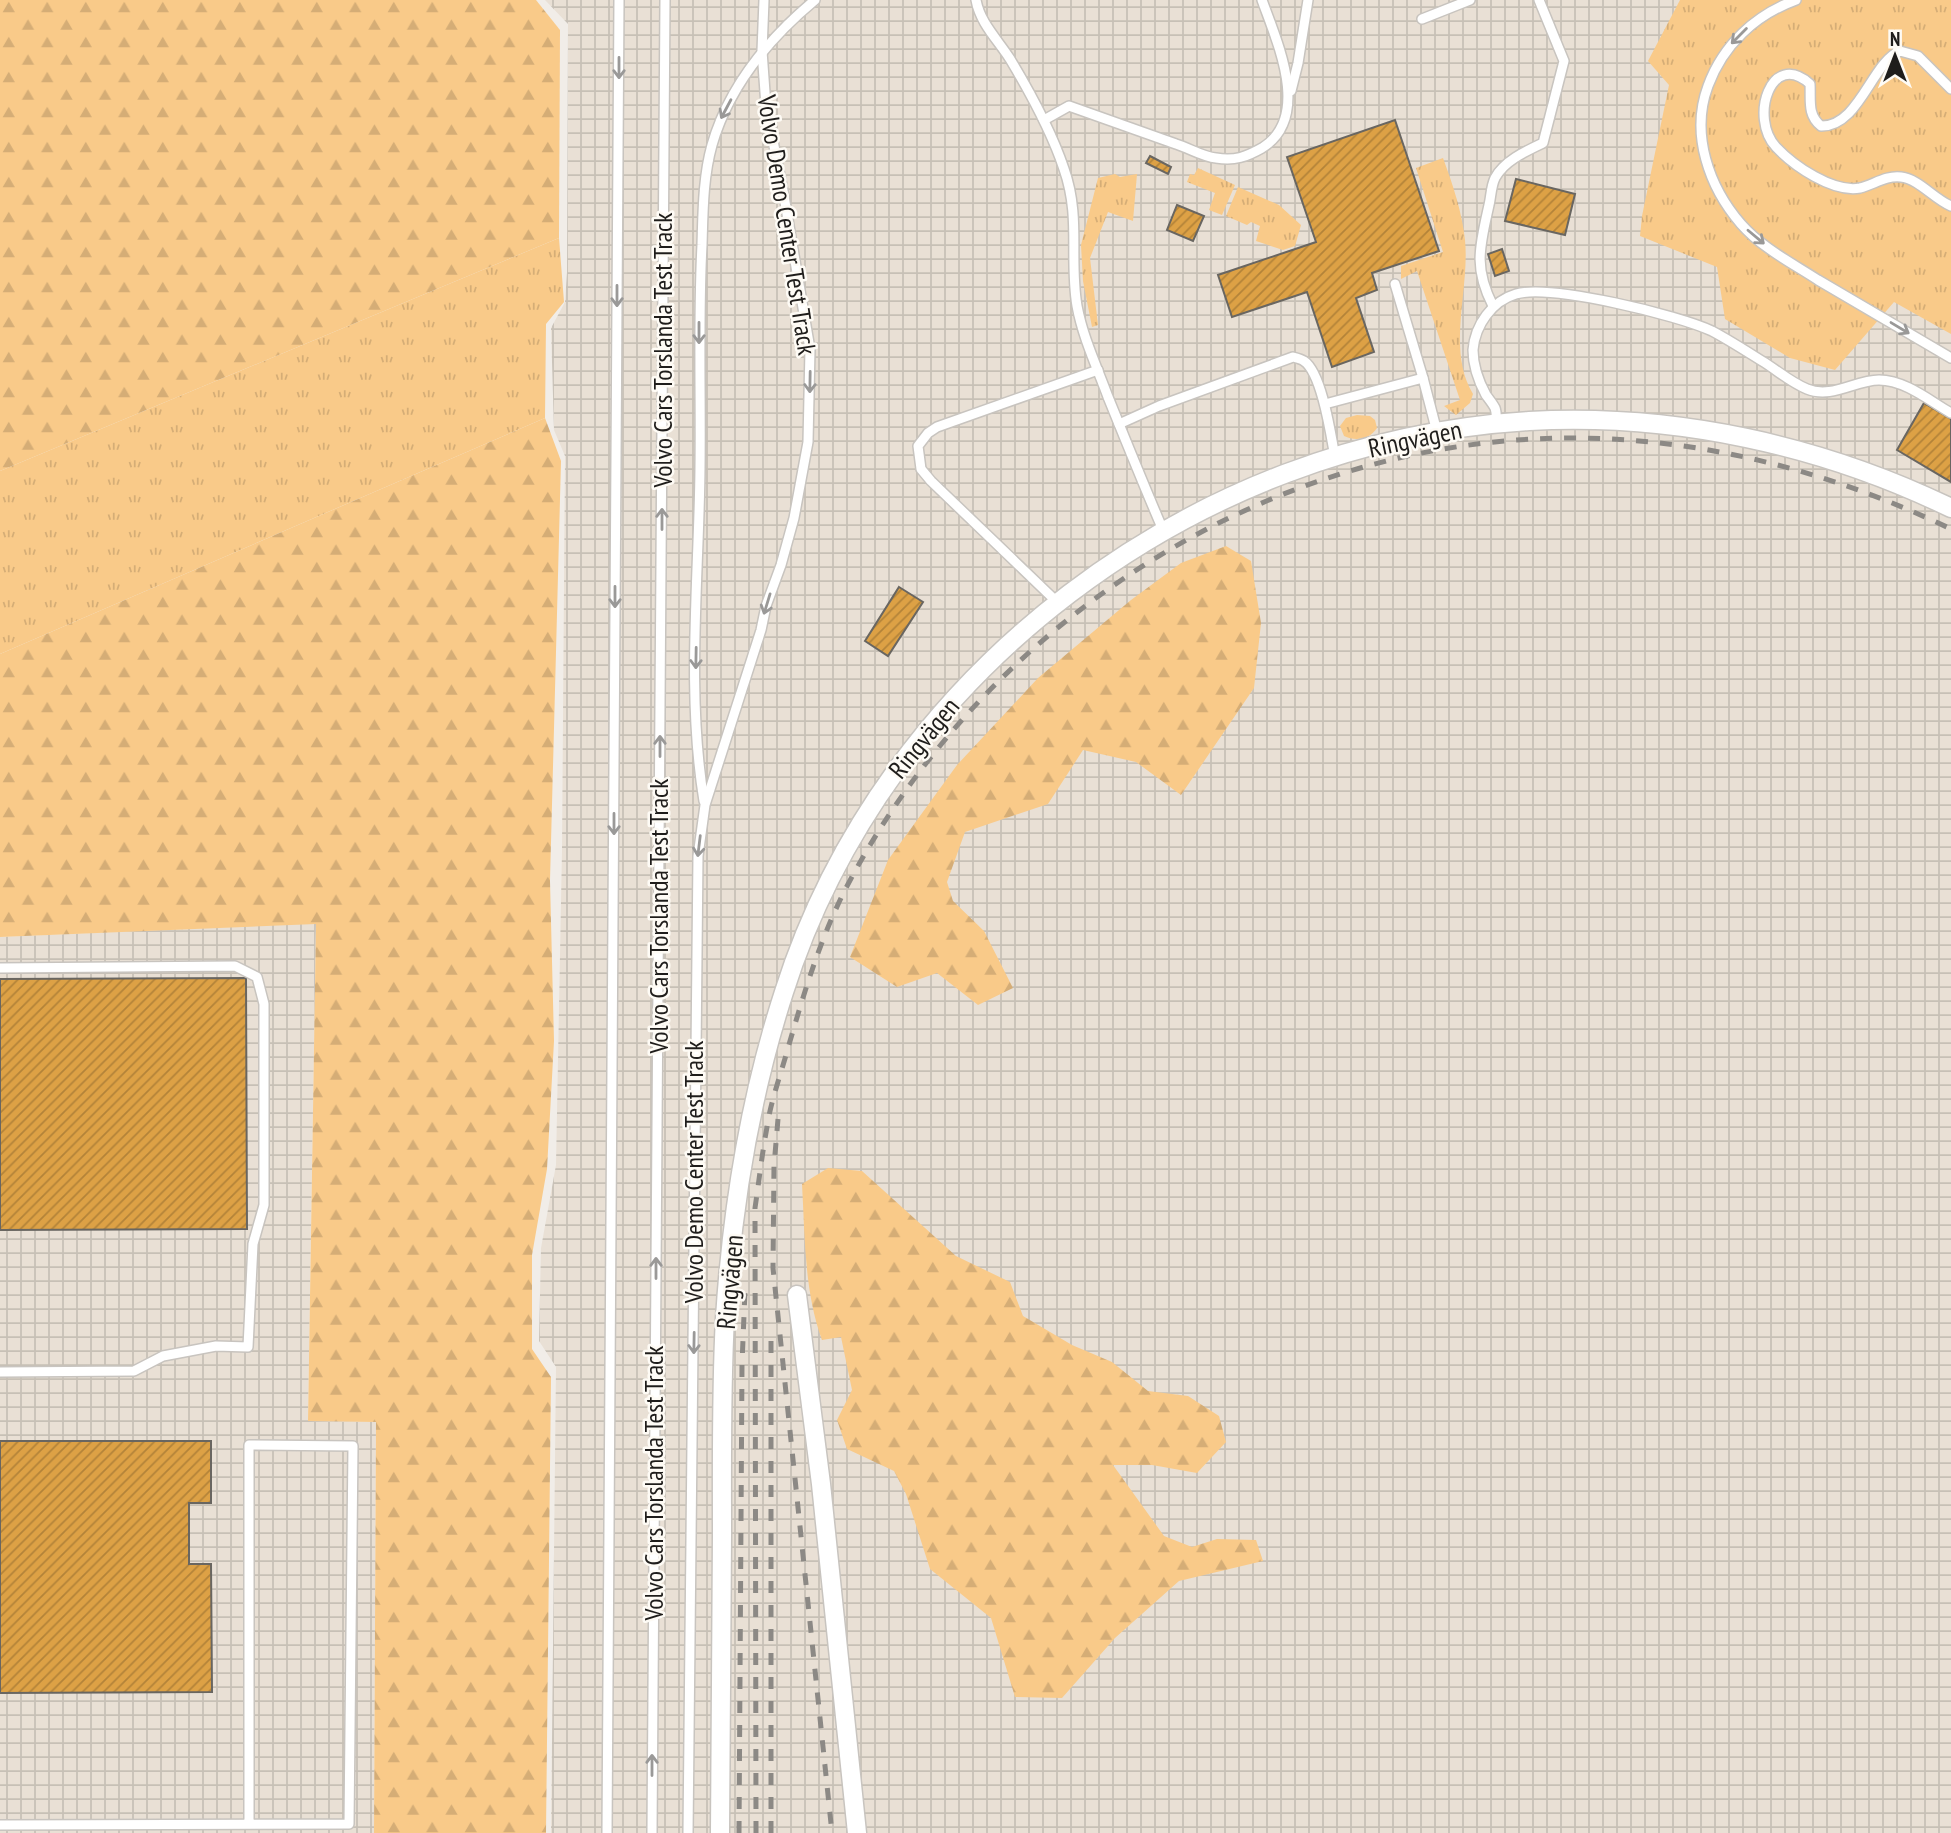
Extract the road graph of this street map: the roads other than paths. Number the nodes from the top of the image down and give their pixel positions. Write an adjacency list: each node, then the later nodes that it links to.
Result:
1 (620, 0): 37 (lane, Volvo Cars Torslanda Test Track, one-way to 37)
2 (665, 0): 38 (lane, Volvo Cars Torslanda Test Track, one-way to 2)
3 (764, 0): 12 (lane, Volvo Demo Center Test Track)
4 (815, 0): 12 (lane, Volvo Demo Center Test Track)
5 (976, 0): 15 (lane)
6 (1262, 0): 14 (lane)
7 (1308, 0): 14 (lane)
8 (1470, 0): 11 (lane)
9 (1539, 0): 18 (lane)
10 (1796, 0): 19 (lane, one-way to 19)
11 (1422, 19)
12 (762, 51): 31 (lane, Volvo Demo Center Test Track, one-way to 31); 31 (lane, Volvo Demo Center Test Track, one-way to 31)
13 (1951, 89): 16 (lane)
14 (1289, 96): 15 (lane)
15 (1044, 120): 20 (lane)
16 (1951, 206)
17 (1395, 284): 21 (lane)
18 (1493, 306): 23 (lane); 25 (lane)
19 (1951, 358)
20 (1098, 370): 24 (lane); 30 (lane)
21 (1423, 378): 22 (lane); 26 (lane)
22 (1325, 404): 24 (lane); 27 (lane)
23 (1951, 413)
24 (1119, 424): 29 (lane)
25 (1496, 424): 26 (street, Ringvägen); 28 (street, Ringvägen)
26 (1437, 432): 27 (street, Ringvägen)
27 (1335, 457): 29 (street, Ringvägen)
28 (1951, 508)
29 (1163, 530): 30 (street, Ringvägen)
30 (1057, 602): 40 (street, Ringvägen)
31 (705, 805): 39 (lane, Volvo Demo Center Test Track, one-way to 39)
32 (0, 968): 34 (lane)
33 (797, 1295): 41 (street)
34 (0, 1372)
35 (248, 1824): 35 (lane); 36 (lane)
36 (0, 1825)
37 (607, 1833)
38 (652, 1833)
39 (688, 1833)
40 (720, 1833)
41 (857, 1833)

